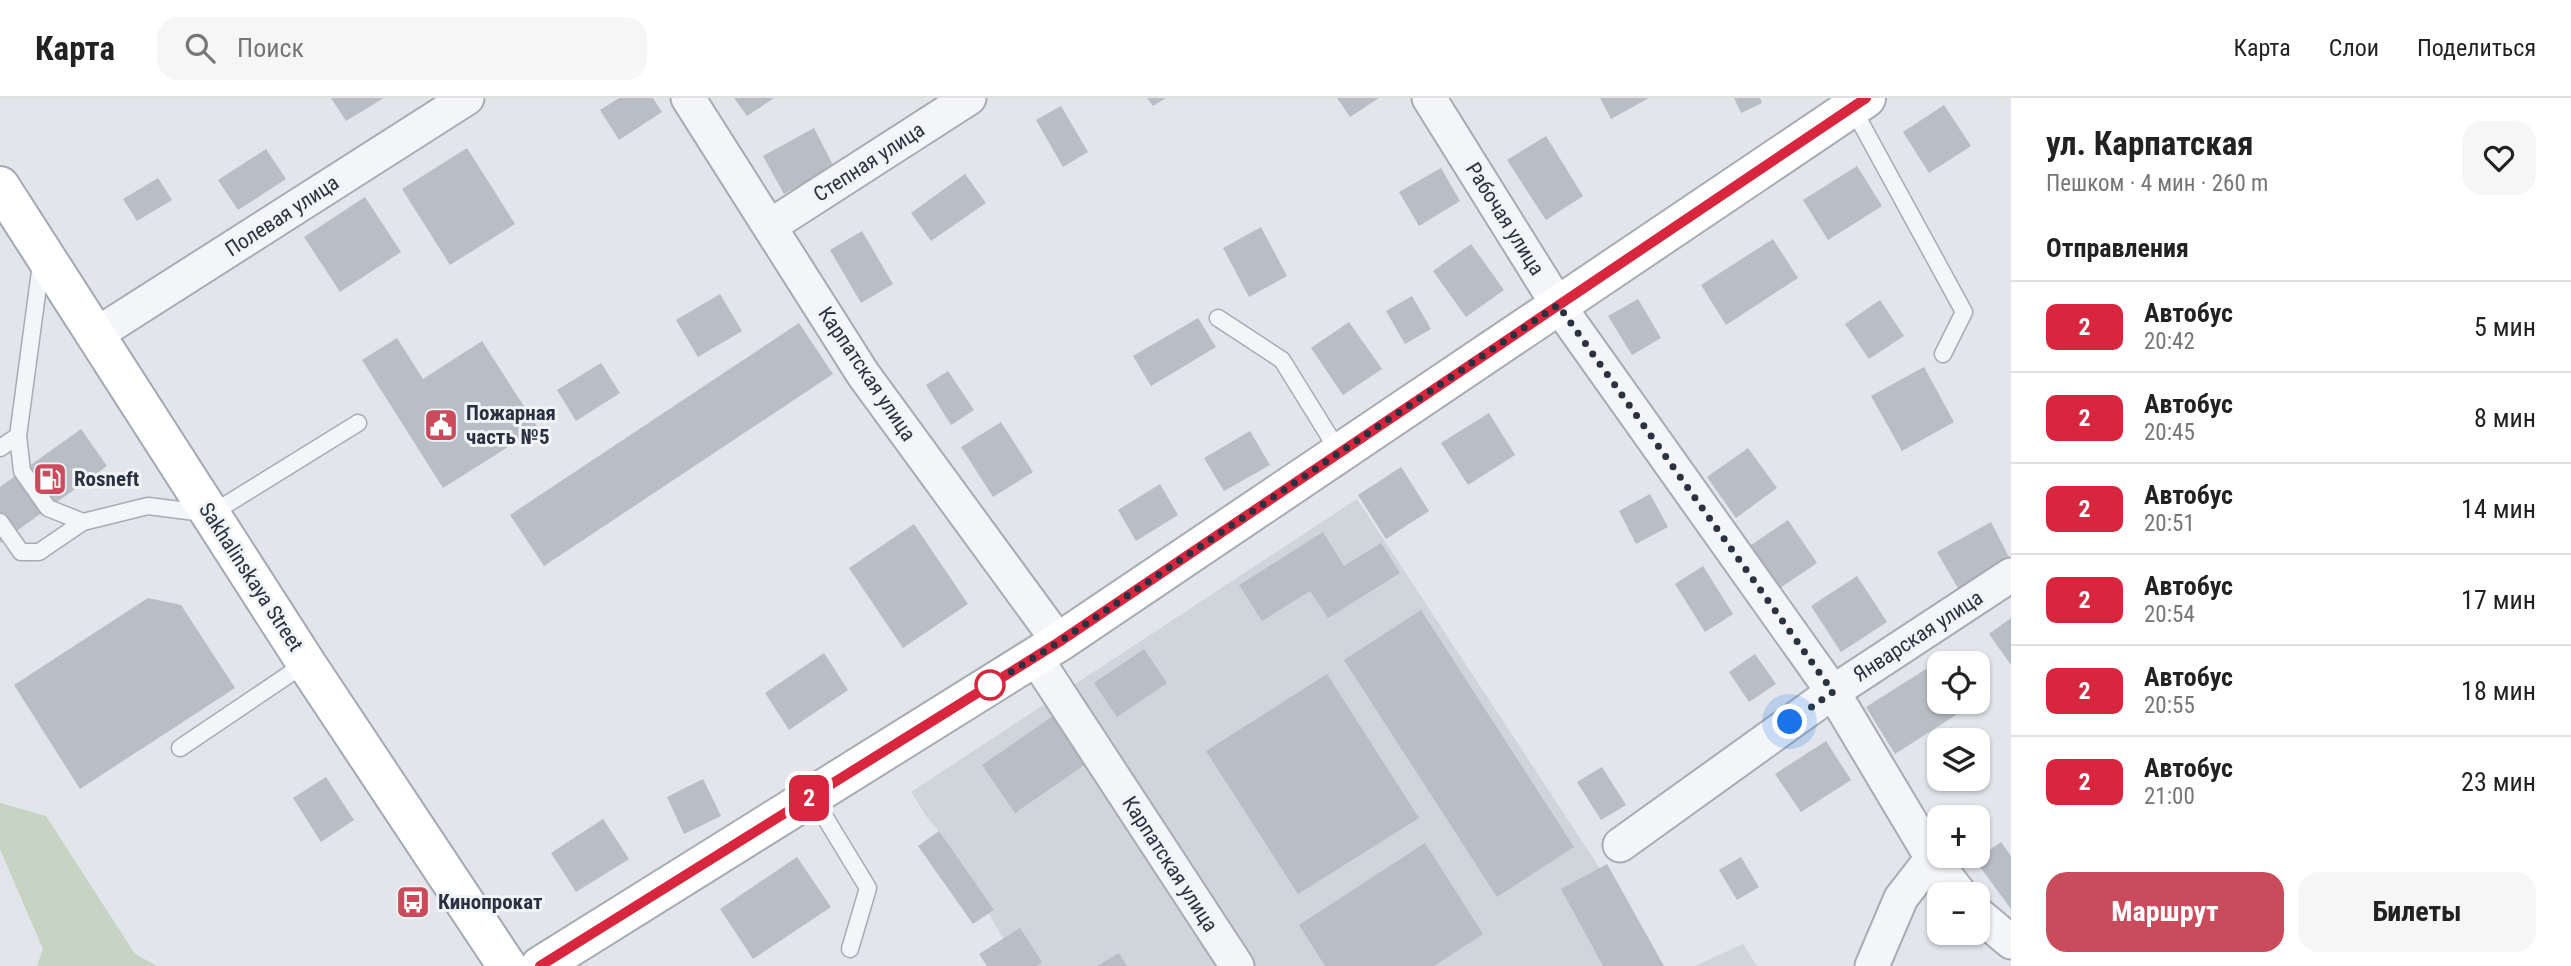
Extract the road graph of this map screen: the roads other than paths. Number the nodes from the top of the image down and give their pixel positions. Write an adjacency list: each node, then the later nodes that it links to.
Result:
1 (467, 98): 11 (street, Полевая улица)
2 (688, 98): 7 (street, Карпатская улица)
3 (969, 98): 7 (street, Степная улица)
4 (1429, 98): 9 (street, Рабочая улица)
5 (1859, 103): 9 (street); 12 (lane)
6 (0, 186): 8 (street, Sakhalinskaya Street)
7 (770, 226): 21 (street, Карпатская улица)
8 (43, 251): 11 (street, Sakhalinskaya Street); 14 (lane)
9 (1558, 305): 16 (street); 23 (street, Рабочая улица)
10 (1219, 318): 16 (lane)
11 (97, 334): 17 (street, Sakhalinskaya Street)
12 (1943, 354)
13 (358, 423): 17 (lane)
14 (18, 436): 15 (lane); 19 (lane)
15 (0, 448)
16 (1339, 452): 21 (street)
17 (211, 514): 19 (lane); 22 (street, Sakhalinskaya Street)
18 (0, 522): 19 (lane)
19 (83, 522)
20 (2011, 575): 23 (street, Январская улица)
21 (1047, 650): 25 (street); 36 (street, Карпатская улица)
22 (306, 663): 24 (lane); 34 (street, Sakhalinskaya Street)
23 (1833, 692): 26 (street, Январская улица); 27 (street, Рабочая улица)
24 (180, 748)
25 (812, 796): 33 (lane); 35 (street)
26 (1620, 845)
27 (1927, 850)
28 (1927, 864): 37 (street)
29 (1940, 868): 30 (street, Рабочая улица)
30 (1951, 882)
31 (1990, 925): 32 (street)
32 (2011, 943)
33 (850, 949)
34 (507, 966)
35 (540, 966)
36 (1237, 966)
37 (1872, 966)

